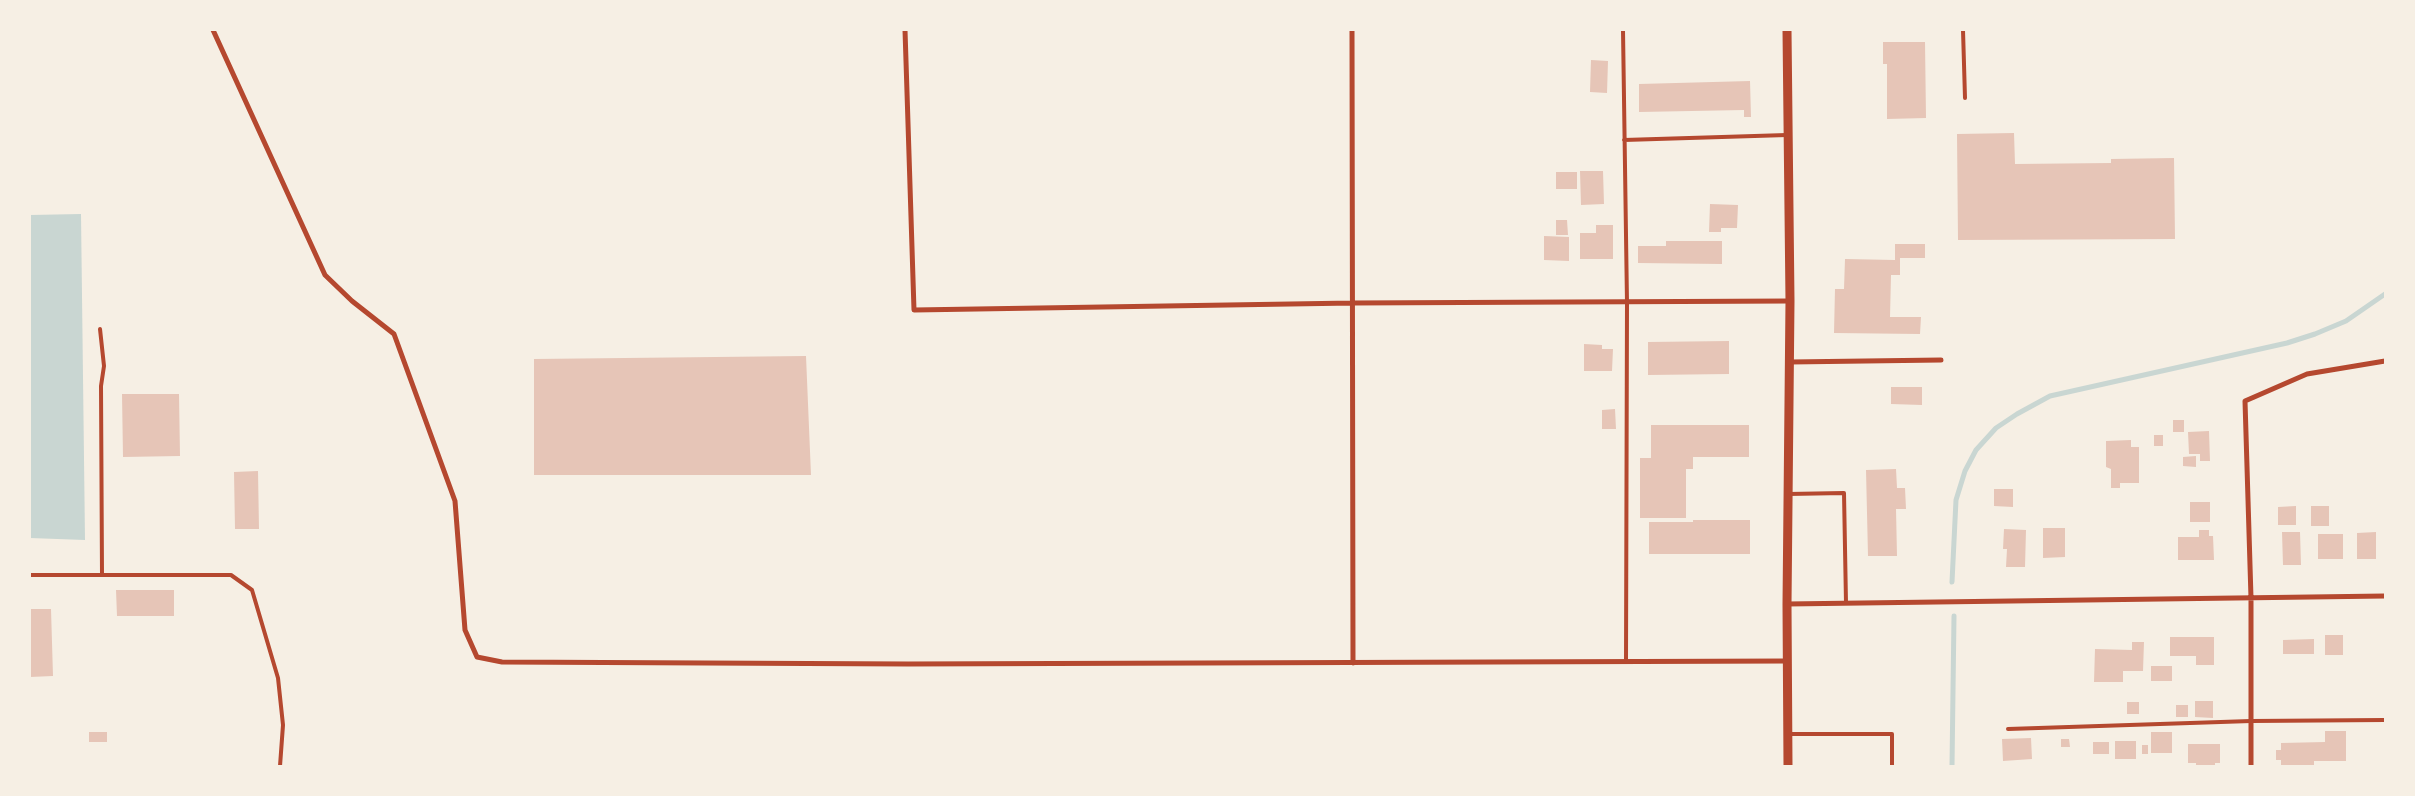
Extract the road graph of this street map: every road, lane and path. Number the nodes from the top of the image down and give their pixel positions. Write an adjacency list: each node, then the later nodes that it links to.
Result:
1 (213, 30): 26 (street)
2 (905, 30): 11 (street)
3 (1352, 30): 11 (street)
4 (1623, 30): 9 (lane)
5 (1787, 30): 8 (street)
6 (1963, 30): 7 (lane)
7 (1965, 98)
8 (1788, 135): 9 (lane); 10 (street)
9 (1624, 140): 12 (lane)
10 (1790, 301): 12 (street); 16 (street)
11 (1353, 303): 12 (street); 26 (street)
12 (1627, 303): 24 (lane)
13 (100, 329): 19 (lane)
14 (1941, 360): 16 (street)
15 (2385, 361): 21 (street)
16 (1790, 362): 17 (street)
17 (1788, 494): 22 (lane); 23 (street)
18 (30, 575): 19 (lane)
19 (102, 575): 31 (lane)
20 (2385, 596): 21 (street)
21 (2251, 598): 22 (street); 28 (street)
22 (1846, 603): 23 (street)
23 (1787, 604): 25 (street)
24 (1626, 660): 25 (street); 26 (street)
25 (1787, 661): 30 (street)
26 (1353, 663)
27 (2385, 720): 28 (lane)
28 (2251, 721): 29 (lane); 34 (street)
29 (2008, 729)
30 (1788, 734): 32 (street); 33 (lane)
31 (280, 766)
32 (1788, 766)
33 (1892, 766)
34 (2251, 766)

